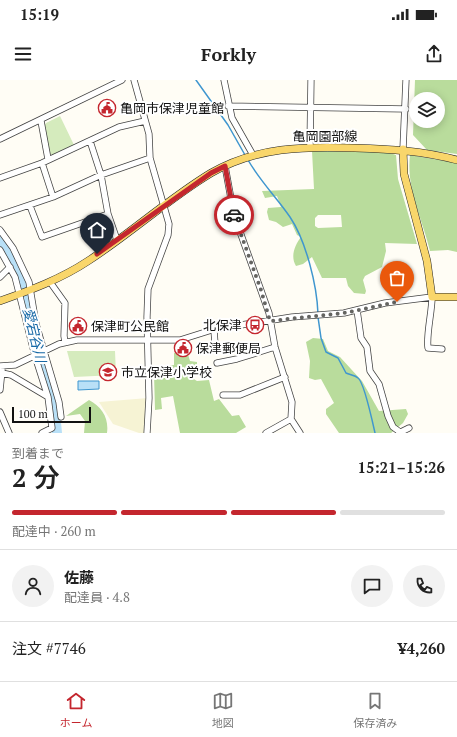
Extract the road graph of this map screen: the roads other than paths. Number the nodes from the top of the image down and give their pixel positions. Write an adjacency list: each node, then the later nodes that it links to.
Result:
1 (122, 80): 9 (street)
2 (134, 80): 10 (street)
3 (224, 80): 6 (street)
4 (311, 80): 7 (street)
5 (406, 80): 8 (street)
6 (228, 106): 7 (street); 15 (street)
7 (310, 108): 8 (street); 13 (street)
8 (406, 109): 14 (street)
9 (40, 121): 11 (street); 17 (street)
10 (145, 122): 12 (street); 16 (street)
11 (0, 139)
12 (90, 141): 17 (street); 21 (street)
13 (310, 146): 14 (main road, 亀岡園部線); 15 (main road, 亀岡園部線)
14 (404, 149): 18 (main road, 亀岡園部線); 35 (main road)
15 (252, 156): 20 (main road, 亀岡園部線)
16 (150, 158): 21 (street); 25 (street)
17 (48, 159): 19 (street)
18 (457, 160)
19 (42, 163): 22 (street); 23 (street)
20 (225, 166): 25 (main road, 亀岡園部線); 39 (street)
21 (101, 175): 23 (street); 26 (street)
22 (0, 178)
23 (53, 197): 24 (street)
24 (30, 206): 26 (street); 27 (street)
25 (164, 206): 29 (main road, 亀岡園部線); 41 (street)
26 (108, 214): 29 (street)
27 (0, 215)
28 (0, 230): 34 (street)
29 (117, 240): 33 (main road, 亀岡園部線)
30 (0, 250): 31 (street)
31 (10, 267): 32 (street); 34 (street)
32 (0, 277)
33 (50, 282): 34 (main road, 亀岡園部線); 42 (street)
34 (25, 292): 37 (main road, 亀岡園部線); 46 (street); 46 (street)
35 (432, 297): 36 (main road); 38 (street); 45 (street)
36 (457, 297)
37 (0, 301)
38 (357, 310): 39 (street); 57 (street)
39 (270, 321): 40 (street); 44 (street)
40 (214, 330): 41 (street); 43 (street)
41 (148, 340): 42 (street); 60 (street)
42 (66, 342): 46 (street)
43 (215, 344)
44 (275, 347): 47 (street); 49 (street)
45 (442, 349)
46 (39, 354): 48 (street); 52 (street); 54 (street)
47 (217, 363)
48 (1, 367): 50 (street); 52 (street)
49 (285, 377): 51 (street); 55 (street)
50 (0, 390)
51 (223, 395)
52 (48, 397): 59 (street)
53 (0, 412): 58 (street)
54 (61, 417)
55 (291, 419): 61 (street); 62 (street)
56 (409, 428): 57 (street)
57 (399, 432)
58 (9, 433)
59 (42, 433)
60 (147, 433)
61 (266, 433)
62 (300, 433)

